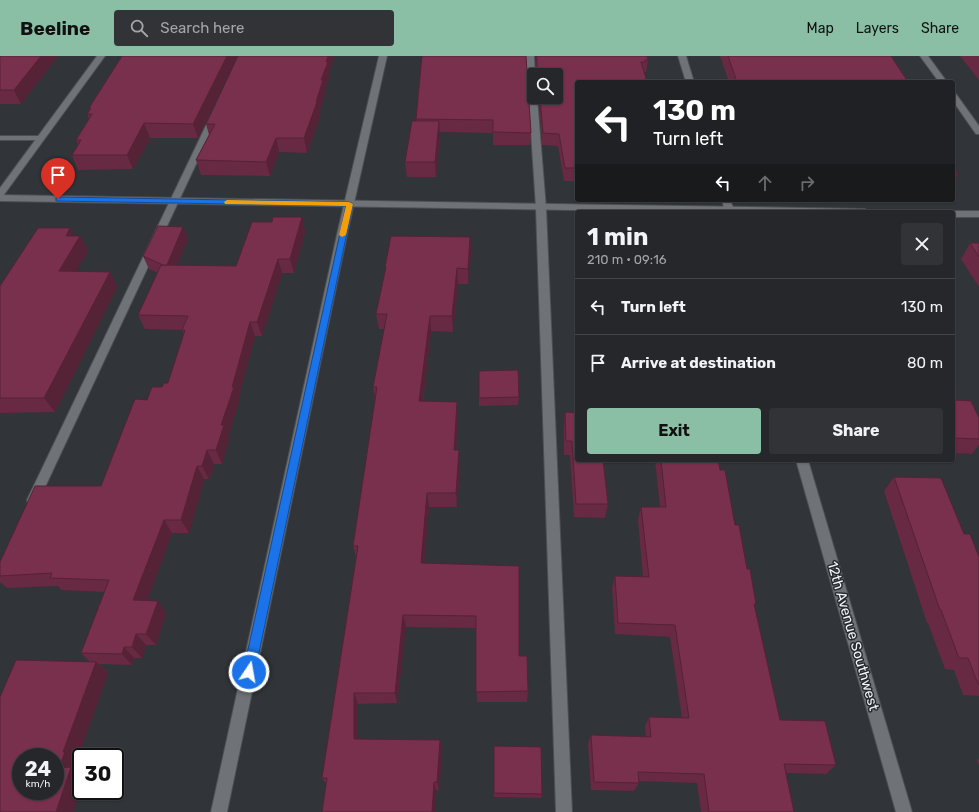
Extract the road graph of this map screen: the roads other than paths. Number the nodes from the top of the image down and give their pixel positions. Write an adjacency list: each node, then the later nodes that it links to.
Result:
1 (101, 56): 12 (street)
2 (383, 56): 16 (street)
3 (530, 56): 17 (street)
4 (682, 56): 6 (street)
5 (924, 56): 7 (street)
6 (689, 80)
7 (942, 80)
8 (955, 99): 10 (street)
9 (216, 112): 15 (street)
10 (979, 132)
11 (0, 138): 12 (street)
12 (41, 138): 13 (street)
13 (0, 194)
14 (0, 198): 15 (street)
15 (175, 201): 16 (street); 22 (street)
16 (349, 204): 17 (street); 23 (street)
17 (541, 208): 18 (street); 24 (street)
18 (666, 210)
19 (955, 214): 20 (street)
20 (979, 214)
21 (803, 462): 25 (street, 12th Avenue Southwest)
22 (27, 511)
23 (219, 812)
24 (564, 812)
25 (904, 812)

